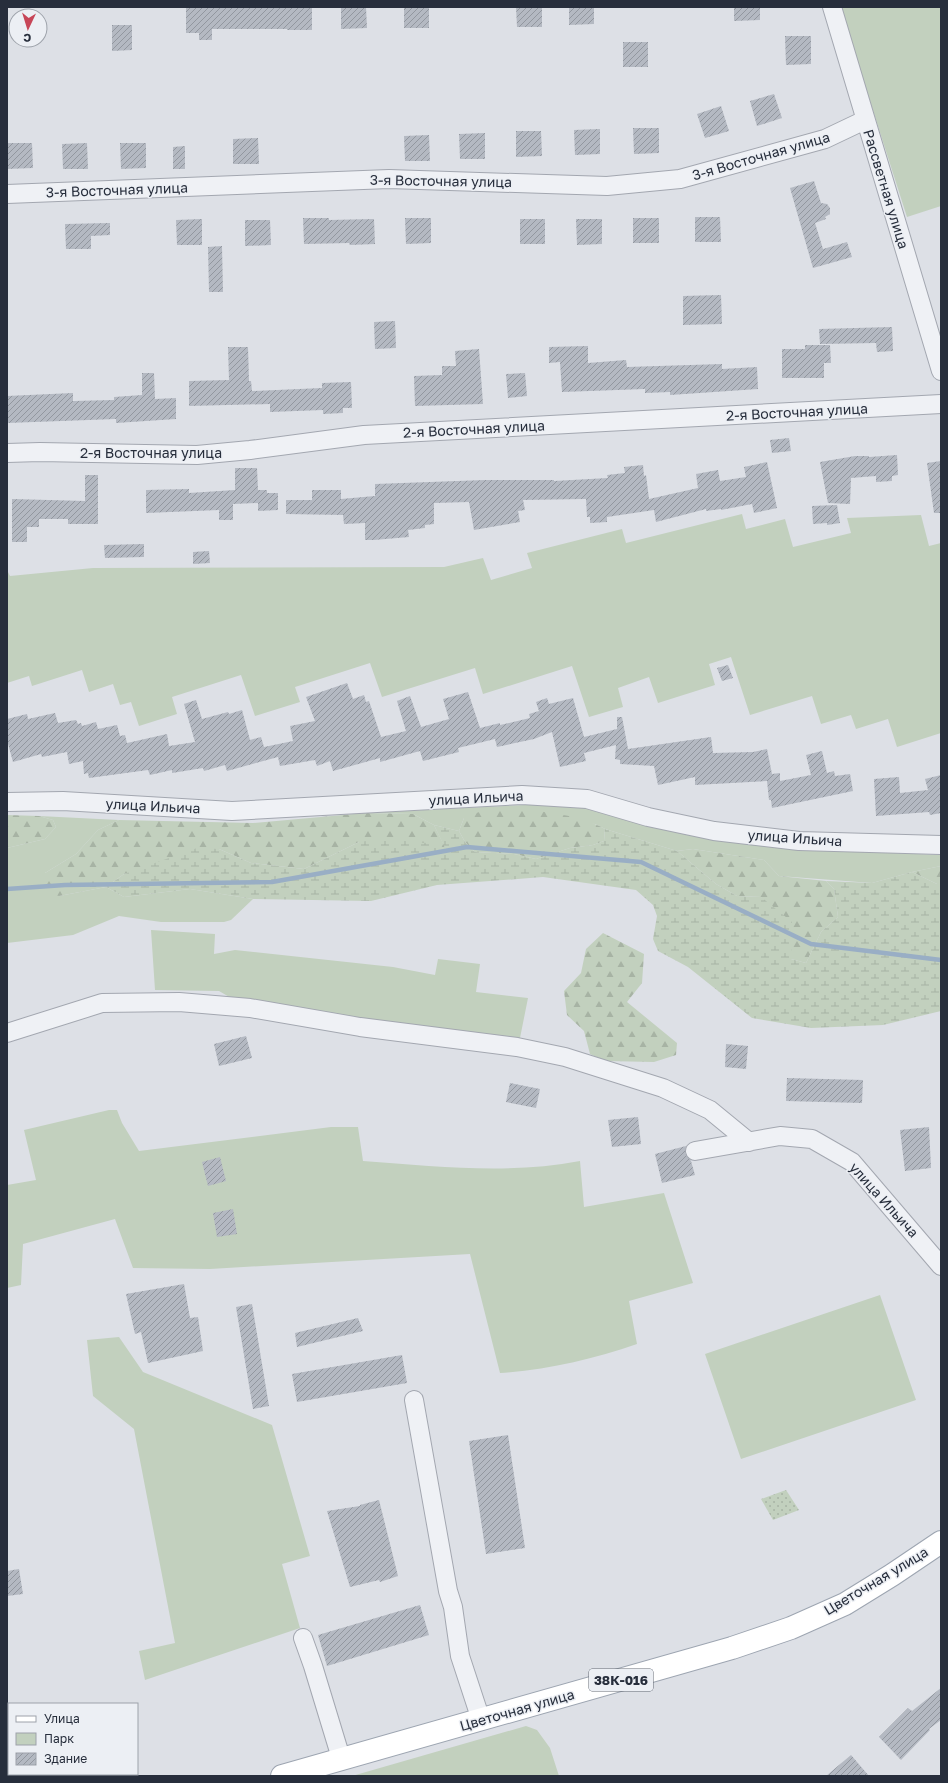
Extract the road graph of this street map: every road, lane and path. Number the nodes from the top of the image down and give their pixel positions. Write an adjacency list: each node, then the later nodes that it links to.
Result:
1 (832, 7): 2 (street, Рассветная улица)
2 (865, 120): 3 (street, 3-я Восточная улица); 4 (street, Рассветная улица)
3 (7, 194)
4 (941, 371)
5 (941, 404): 6 (street, 2-я Восточная улица)
6 (7, 453)
7 (7, 802): 8 (street, улица Ильича)
8 (941, 845)
9 (7, 1033): 10 (street)
10 (749, 1142): 11 (street, улица Ильича); 12 (street, улица Ильича)
11 (695, 1152)
12 (941, 1266)
13 (414, 1400): 16 (street)
14 (941, 1542): 16 (main road, Цветочная улица / 38К-016)
15 (303, 1638): 17 (street)
16 (481, 1720): 17 (main road, Цветочная улица / 38К-016)
17 (341, 1758): 18 (main road, Цветочная улица / 38К-016)
18 (282, 1776)

